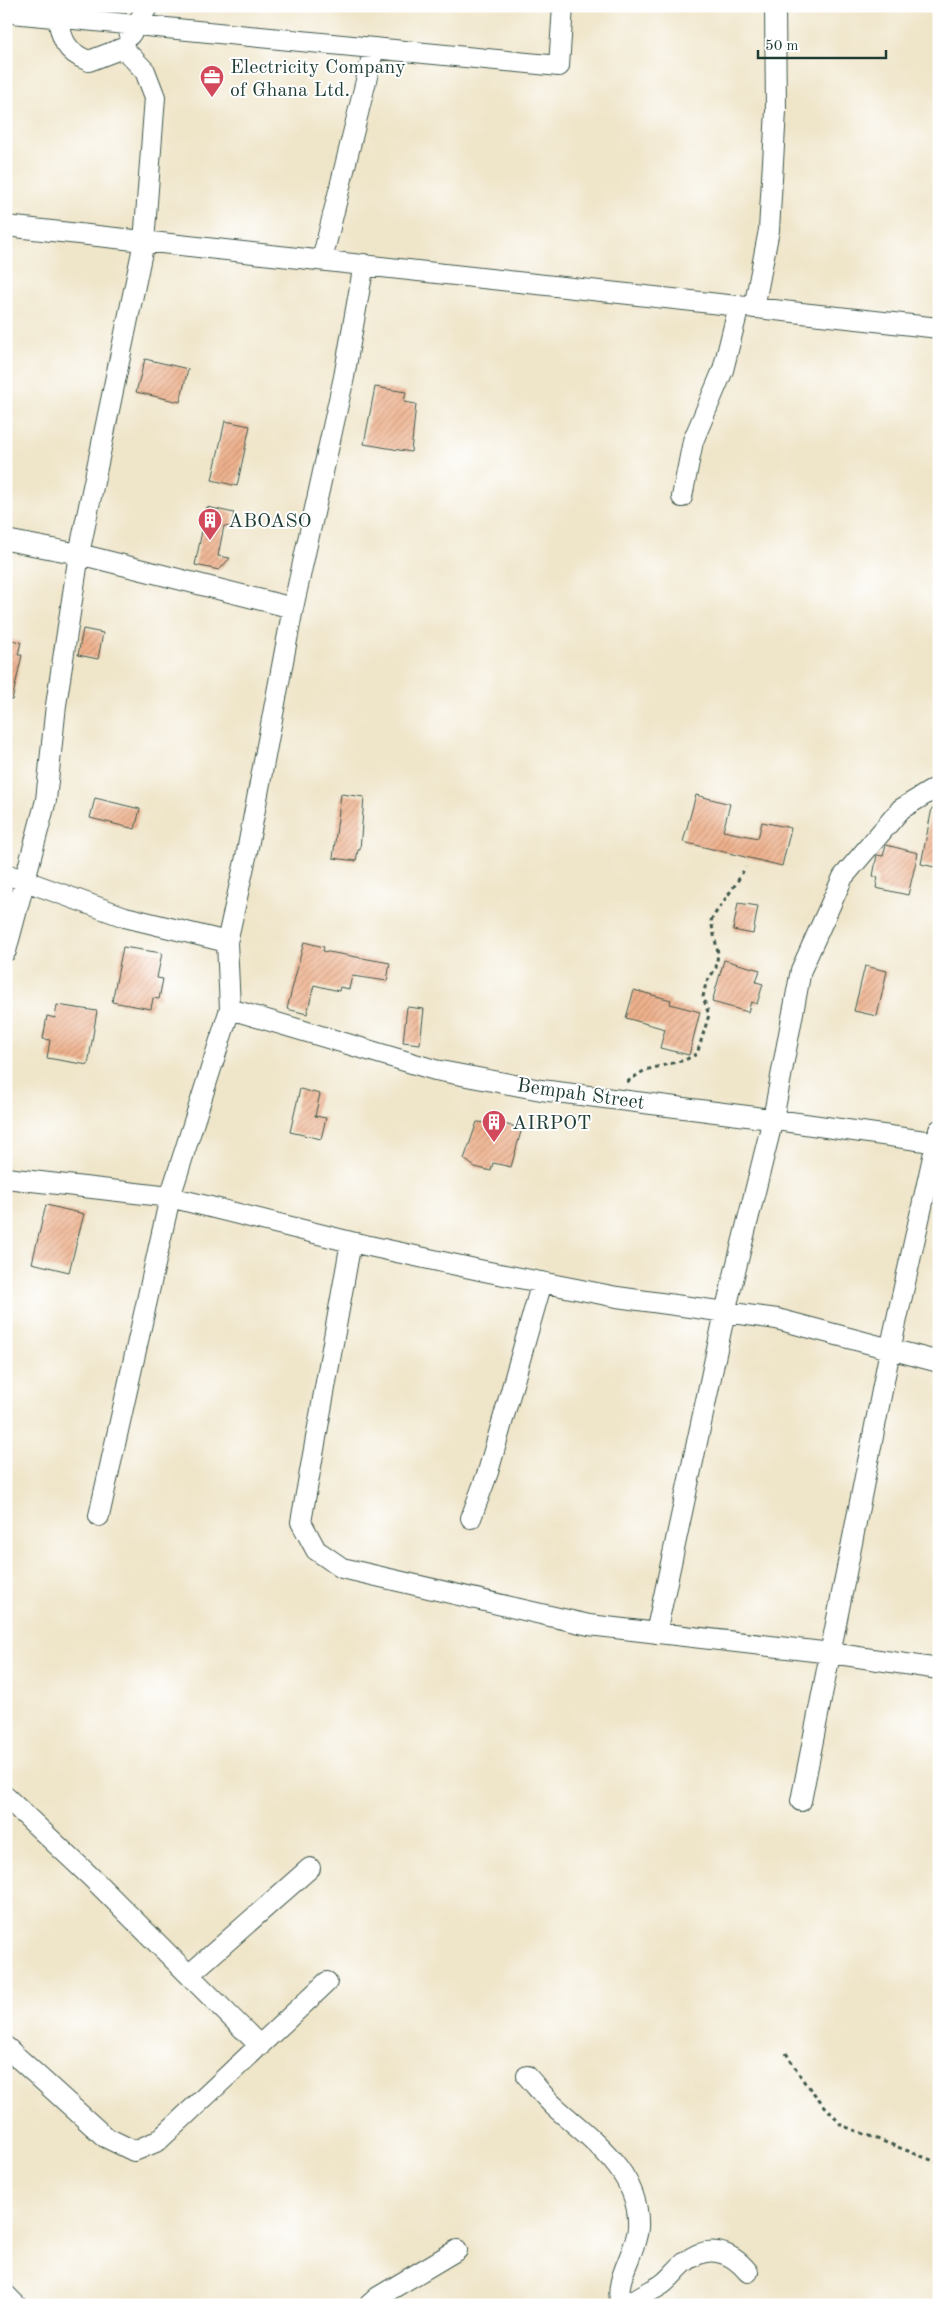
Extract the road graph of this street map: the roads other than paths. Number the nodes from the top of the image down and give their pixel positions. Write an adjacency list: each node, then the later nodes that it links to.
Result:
1 (148, 6): 6 (street)
2 (563, 6): 8 (street)
3 (775, 6): 13 (street)
4 (56, 12): 5 (street); 6 (street); 7 (street)
5 (12, 13)
6 (137, 25): 7 (street); 8 (street)
7 (123, 48): 10 (street)
8 (374, 48): 11 (street)
9 (6, 226): 10 (street)
10 (144, 242): 11 (street); 17 (street)
11 (322, 260): 12 (street)
12 (364, 264): 13 (street); 18 (street)
13 (747, 307): 14 (street); 15 (street)
14 (939, 328)
15 (682, 497)
16 (6, 540): 17 (street)
17 (79, 554): 18 (street); 20 (street)
18 (293, 608): 21 (street)
19 (939, 786): 24 (street)
20 (15, 877): 21 (street); 22 (street)
21 (227, 942): 23 (street)
22 (6, 951)
23 (230, 1009): 24 (street, Bempah Street); 27 (street)
24 (773, 1119): 25 (street, Bempah Street); 30 (street)
25 (938, 1138): 31 (street)
26 (6, 1178): 27 (street)
27 (170, 1197): 28 (street); 33 (street)
28 (351, 1242): 29 (street); 35 (street)
29 (542, 1282): 30 (street); 34 (street)
30 (725, 1312): 31 (street); 35 (street)
31 (890, 1350): 32 (street); 36 (street)
32 (939, 1362)
33 (99, 1516)
34 (471, 1518)
35 (656, 1633): 36 (street)
36 (831, 1653): 37 (street); 39 (street)
37 (939, 1669)
38 (6, 1797): 41 (street)
39 (801, 1802)
40 (310, 1868): 41 (street)
41 (190, 1974): 43 (street)
42 (327, 1982): 43 (street)
43 (260, 2046): 44 (street)
44 (6, 2048)
45 (527, 2076): 51 (street)
46 (457, 2250): 50 (street)
47 (748, 2272): 52 (street)
48 (6, 2296): 49 (street)
49 (16, 2305)
50 (369, 2305)
51 (621, 2305)
52 (629, 2305)

